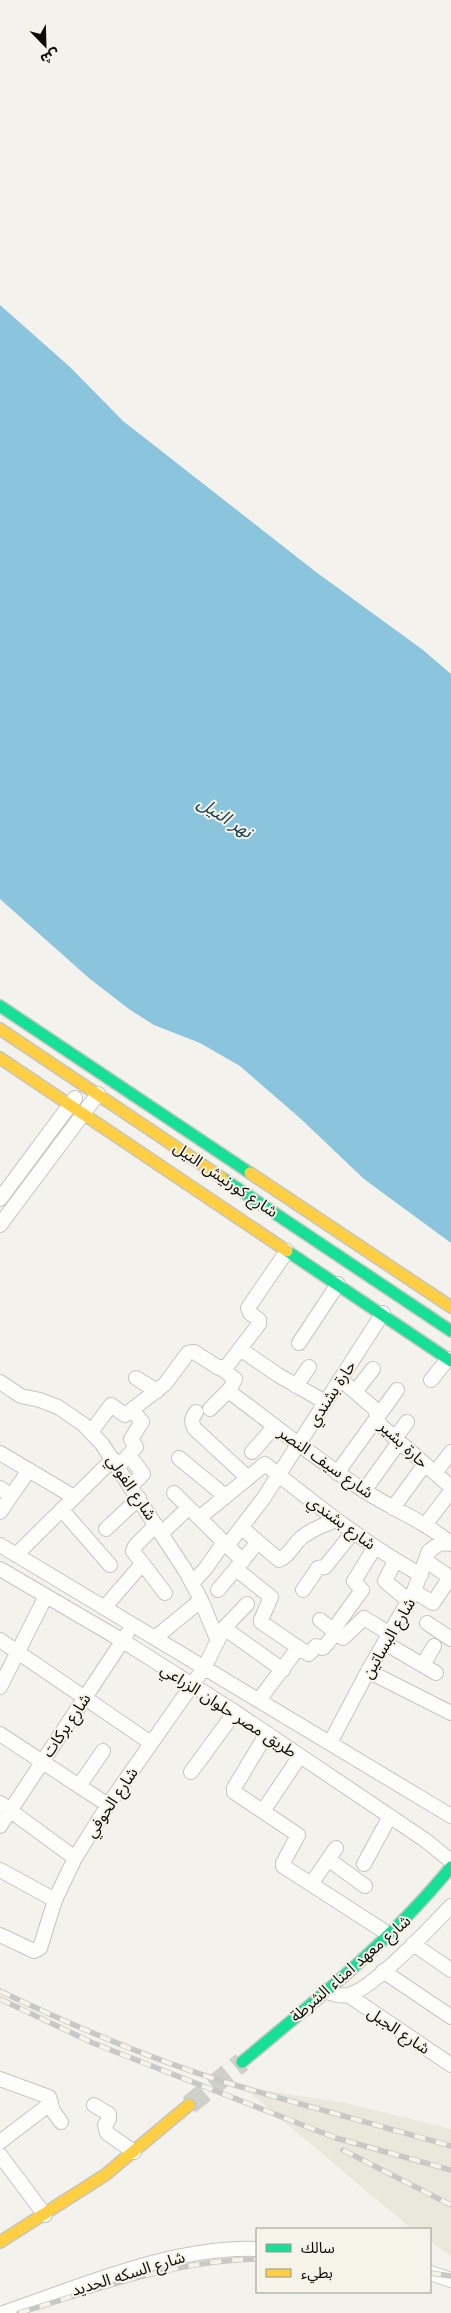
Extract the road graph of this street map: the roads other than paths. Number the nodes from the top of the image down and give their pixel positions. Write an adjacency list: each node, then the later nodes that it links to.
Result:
1 (0, 1006): 12 (main road, شارع كورنيش النيل)
2 (0, 1029): 4 (main road, شارع كورنيش النيل)
3 (0, 1058): 6 (main road)
4 (85, 1085): 5 (main road, شارع كورنيش النيل); 6 (street)
5 (98, 1094): 7 (street); 14 (main road, شارع كورنيش النيل)
6 (70, 1105): 7 (main road); 8 (street)
7 (83, 1114): 9 (street); 10 (main road)
8 (2, 1193)
9 (0, 1225)
10 (287, 1251): 11 (main road); 16 (street)
11 (338, 1284): 13 (main road); 15 (street)
12 (451, 1307)
13 (383, 1313): 17 (main road); 22 (street, حارة بشندي)
14 (451, 1330)
15 (299, 1343)
16 (240, 1349): 19 (street); 25 (street)
17 (450, 1360): 23 (street)
18 (309, 1367): 25 (street)
19 (222, 1369): 26 (street, شارع سيف النصر); 28 (street)
20 (373, 1369): 29 (street)
21 (136, 1378): 28 (street)
22 (340, 1379): 29 (street, حارة بشير); 30 (street, حارة بشندي)
23 (431, 1380)
24 (0, 1382): 37 (street, شارع الفولي)
25 (296, 1386): 30 (street)
26 (230, 1388): 31 (street); 36 (street, شارع سيف النصر)
27 (397, 1390): 34 (street)
28 (157, 1391): 32 (street)
29 (355, 1392): 34 (street, حارة بشير)
30 (325, 1402): 39 (street, حارة بشندي)
31 (210, 1409)
32 (133, 1411): 37 (street); 43 (street)
33 (196, 1412): 51 (street)
34 (376, 1420): 38 (street, حارة بشير); 48 (street)
35 (407, 1422): 38 (street)
36 (275, 1426): 39 (street, شارع سيف النصر); 40 (street)
37 (91, 1432): 45 (street, شارع الفولي)
38 (397, 1440): 46 (street, حارة بشير); 53 (street)
39 (298, 1444): 48 (street, شارع سيف النصر); 50 (street, حارة بشندي)
40 (252, 1452)
41 (451, 1452): 49 (street)
42 (0, 1453): 47 (street)
43 (129, 1455): 45 (street); 55 (street)
44 (179, 1458): 57 (street)
45 (116, 1463): 55 (street, شارع الفولي); 58 (street)
46 (424, 1464): 49 (street, حارة بشير); 60 (street)
47 (29, 1470): 54 (street); 58 (street)
48 (338, 1472): 53 (street, شارع سيف النصر)
49 (435, 1473): 52 (street, حارة بشير)
50 (278, 1474): 51 (street, شارع بشندي); 64 (street, شارع بشندي); 66 (street, حارة بشندي)
51 (247, 1477): 57 (street)
52 (451, 1489): 65 (street)
53 (364, 1491): 60 (street, شارع سيف النصر)
54 (6, 1492): 62 (street)
55 (135, 1492): 67 (street); 68 (street, شارع الفولي)
56 (174, 1493): 59 (street)
57 (225, 1496): 63 (street)
58 (74, 1497): 61 (street)
59 (188, 1508): 63 (street); 68 (street)
60 (393, 1508): 65 (street, شارع سيف النصر)
61 (62, 1510): 75 (street); 79 (street)
62 (0, 1512)
63 (199, 1518): 72 (street)
64 (336, 1520): 69 (street, شارع بشندي); 70 (street)
65 (425, 1525): 71 (street, شارع سيف النصر)
66 (242, 1528): 70 (street); 72 (street, حارة بشندي)
67 (106, 1529)
68 (159, 1529): 78 (street); 84 (street, شارع الفولي)
69 (354, 1532): 74 (street, شارع بشندي); 85 (street)
70 (258, 1542): 80 (street)
71 (451, 1543): 77 (street, شارع البساتين)
72 (225, 1544): 80 (street); 81 (street, حارة بشندي)
73 (0, 1545): 75 (street, طريق مصر حلوان الزراعي)
74 (375, 1547): 76 (street, شارع بشندي); 95 (street)
75 (16, 1555): 91 (street, طريق مصر حلوان الزراعي)
76 (395, 1561): 83 (street, شارع بشندي); 88 (street)
77 (426, 1561): 83 (street, شارع البساتين); 88 (street)
78 (142, 1564): 86 (street); 91 (street)
79 (110, 1565)
80 (240, 1565): 81 (street); 103 (street)
81 (206, 1568): 84 (street, حارة بشندي)
82 (0, 1569): 87 (street, طريق مصر حلوان الزراعي)
83 (421, 1575): 88 (street, شارع البساتين)
84 (192, 1583): 89 (street, شارع الفولي)
85 (303, 1590)
86 (164, 1593)
87 (46, 1596): 101 (street, طريق مصر حلوان الزراعي); 104 (street)
88 (412, 1596): 98 (street, شارع البساتين)
89 (201, 1600): 96 (street, شارع الفولي); 97 (street)
90 (247, 1604): 96 (street, شارع الحوفي)
91 (104, 1608): 94 (street, طريق مصر حلوان الزراعي)
92 (320, 1620): 95 (street)
93 (427, 1623): 99 (street)
94 (133, 1625): 97 (street, طريق مصر حلوان الزراعي); 101 (street, شارع بركات)
95 (335, 1632): 98 (street); 103 (street)
96 (221, 1634): 106 (street, شارع الحوفي); 107 (street)
97 (155, 1638): 106 (street, طريق مصر حلوان الزراعي)
98 (388, 1639): 105 (street); 108 (street, شارع البساتين)
99 (451, 1639)
100 (0, 1640): 104 (street)
101 (122, 1640): 110 (street, طريق مصر حلوان الزراعي); 112 (street, شارع بركات)
102 (434, 1646): 105 (street)
103 (299, 1648): 107 (street)
104 (18, 1652): 111 (street); 112 (street)
105 (423, 1665): 109 (street)
106 (204, 1668): 110 (street, شارع الحوفي); 113 (street, طريق مصر حلوان الزراعي)
107 (282, 1670): 113 (street)
108 (368, 1671): 115 (street); 119 (street, شارع البساتين)
109 (436, 1673)
110 (192, 1685): 114 (street, طريق مصر حلوان الزراعي); 118 (street, شارع الحوفي)
111 (0, 1687)
112 (85, 1698): 118 (street); 122 (street, شارع بركات)
113 (259, 1700): 119 (street, طريق مصر حلوان الزراعي)
114 (235, 1712): 116 (street, طريق مصر حلوان الزراعي); 123 (street)
115 (451, 1714)
116 (267, 1733): 121 (street, طريق مصر حلوان الزراعي); 127 (street)
117 (0, 1734): 122 (street)
118 (152, 1743): 125 (street, شارع الحوفي)
119 (330, 1743): 129 (street, طريق مصر حلوان الزراعي)
120 (103, 1751): 124 (street)
121 (300, 1756): 127 (street); 128 (street, طريق مصر حلوان الزراعي)
122 (42, 1762): 124 (street); 126 (street, شارع بركات)
123 (191, 1772)
124 (80, 1786): 125 (street)
125 (108, 1805): 131 (street, شارع الحوفي)
126 (5, 1806): 130 (street, شارع بركات); 131 (street)
127 (263, 1811): 136 (street)
128 (390, 1816): 132 (street, طريق مصر حلوان الزراعي); 133 (street)
129 (451, 1816)
130 (0, 1826)
131 (75, 1858): 138 (street, شارع الحوفي)
132 (451, 1861)
133 (364, 1864)
134 (451, 1867): 141 (main road, شارع معهد امناء الشرطة)
135 (0, 1870): 138 (street)
136 (311, 1884): 137 (street); 141 (street)
137 (365, 1886)
138 (55, 1900): 140 (street, شارع الحوفي)
139 (448, 1914): 142 (street)
140 (0, 1935)
141 (390, 1935): 145 (main road, شارع معهد امناء الشرطة)
142 (413, 1944): 143 (street); 144 (street)
143 (451, 1970)
144 (383, 1971): 146 (street); 147 (street)
145 (325, 1991): 146 (street); 148 (main road, شارع معهد امناء الشرطة)
146 (348, 1995): 149 (street, شارع الجبل)
147 (451, 2017)
148 (242, 2062)
149 (451, 2065)
150 (0, 2079): 151 (street)
151 (51, 2103): 154 (street); 155 (street)
152 (94, 2105): 156 (street)
153 (189, 2105): 156 (main road)
154 (61, 2122)
155 (0, 2142)
156 (134, 2152): 158 (main road)
157 (0, 2155): 158 (street)
158 (45, 2214): 159 (main road)
159 (0, 2242)
160 (256, 2249): 163 (street, شارع السكه الحديد)
161 (431, 2273): 162 (street)
162 (451, 2280)
163 (3, 2313)

